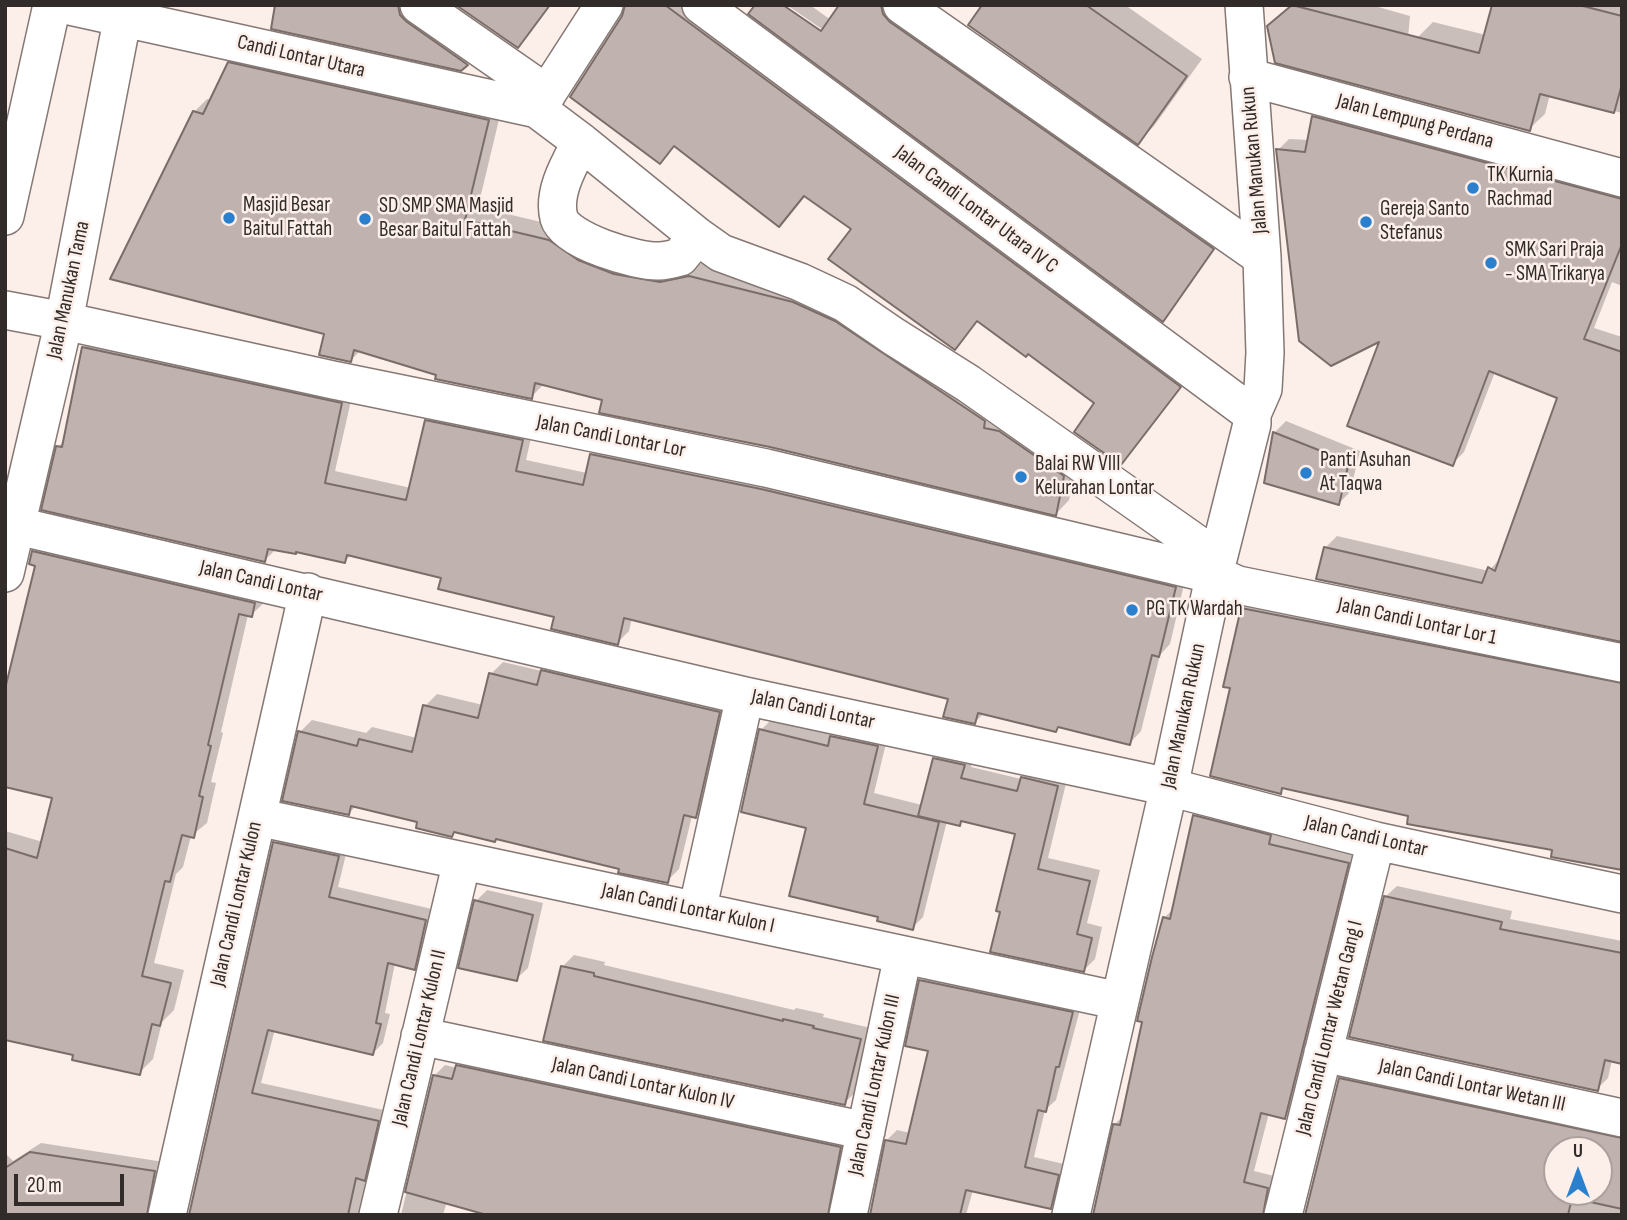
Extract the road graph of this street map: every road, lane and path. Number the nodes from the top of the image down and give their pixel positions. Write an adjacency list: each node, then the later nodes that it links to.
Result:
1 (52, 5): 11 (street)
2 (65, 5): 8 (street, Candi Lontar Utara)
3 (419, 5): 10 (street)
4 (604, 5): 10 (street)
5 (701, 5): 19 (street, Jalan Candi Lontar Utara IV C)
6 (902, 5): 16 (street)
7 (1244, 5): 9 (street, Jalan Manukan Rukun)
8 (124, 11): 10 (street, Candi Lontar Utara); 18 (street, Jalan Manukan Tama)
9 (1248, 77): 13 (street, Jalan Lempung Perdana); 16 (street, Jalan Manukan Rukun)
10 (542, 102): 12 (street)
11 (13, 141): 14 (street)
12 (581, 142): 15 (street); 15 (street)
13 (1622, 178)
14 (5, 216)
15 (697, 236): 21 (street)
16 (1262, 257): 19 (street, Jalan Manukan Rukun)
17 (5, 310): 18 (street, Jalan Candi Lontar Lor)
18 (64, 321): 20 (street, Jalan Manukan Tama); 21 (street, Jalan Candi Lontar Lor)
19 (1252, 414): 21 (street, Jalan Manukan Rukun)
20 (11, 524): 22 (street, Jalan Manukan Tama); 23 (street, Jalan Candi Lontar)
21 (1216, 567): 24 (street, Jalan Candi Lontar Lor 1); 26 (street, Jalan Manukan Rukun)
22 (5, 573)
23 (308, 592): 25 (street, Jalan Candi Lontar); 27 (street, Jalan Candi Lontar Kulon)
24 (1622, 663)
25 (745, 695): 26 (street, Jalan Candi Lontar); 31 (street)
26 (1169, 787): 28 (street, Jalan Candi Lontar); 33 (street, Jalan Manukan Rukun)
27 (257, 817): 29 (street, Jalan Candi Lontar Kulon I); 38 (street, Jalan Candi Lontar Kulon)
28 (1376, 841): 30 (street, Jalan Candi Lontar); 35 (street, Jalan Candi Lontar Wetan Gang I)
29 (462, 861): 31 (street, Jalan Candi Lontar Kulon I); 34 (street, Jalan Candi Lontar Kulon II)
30 (1622, 894)
31 (697, 911): 32 (street, Jalan Candi Lontar Kulon I)
32 (903, 955): 33 (street, Jalan Candi Lontar Kulon I); 37 (street, Jalan Candi Lontar Kulon III)
33 (1120, 1001): 41 (street, Jalan Manukan Rukun)
34 (420, 1036): 37 (street, Jalan Candi Lontar Kulon IV); 39 (street, Jalan Candi Lontar Kulon II)
35 (1323, 1054): 36 (street, Jalan Candi Lontar Wetan III); 42 (street, Jalan Candi Lontar Wetan Gang I)
36 (1622, 1118)
37 (866, 1131): 40 (street, Jalan Candi Lontar Kulon III)
38 (167, 1215)
39 (378, 1215)
40 (848, 1215)
41 (1071, 1215)
42 (1283, 1215)

